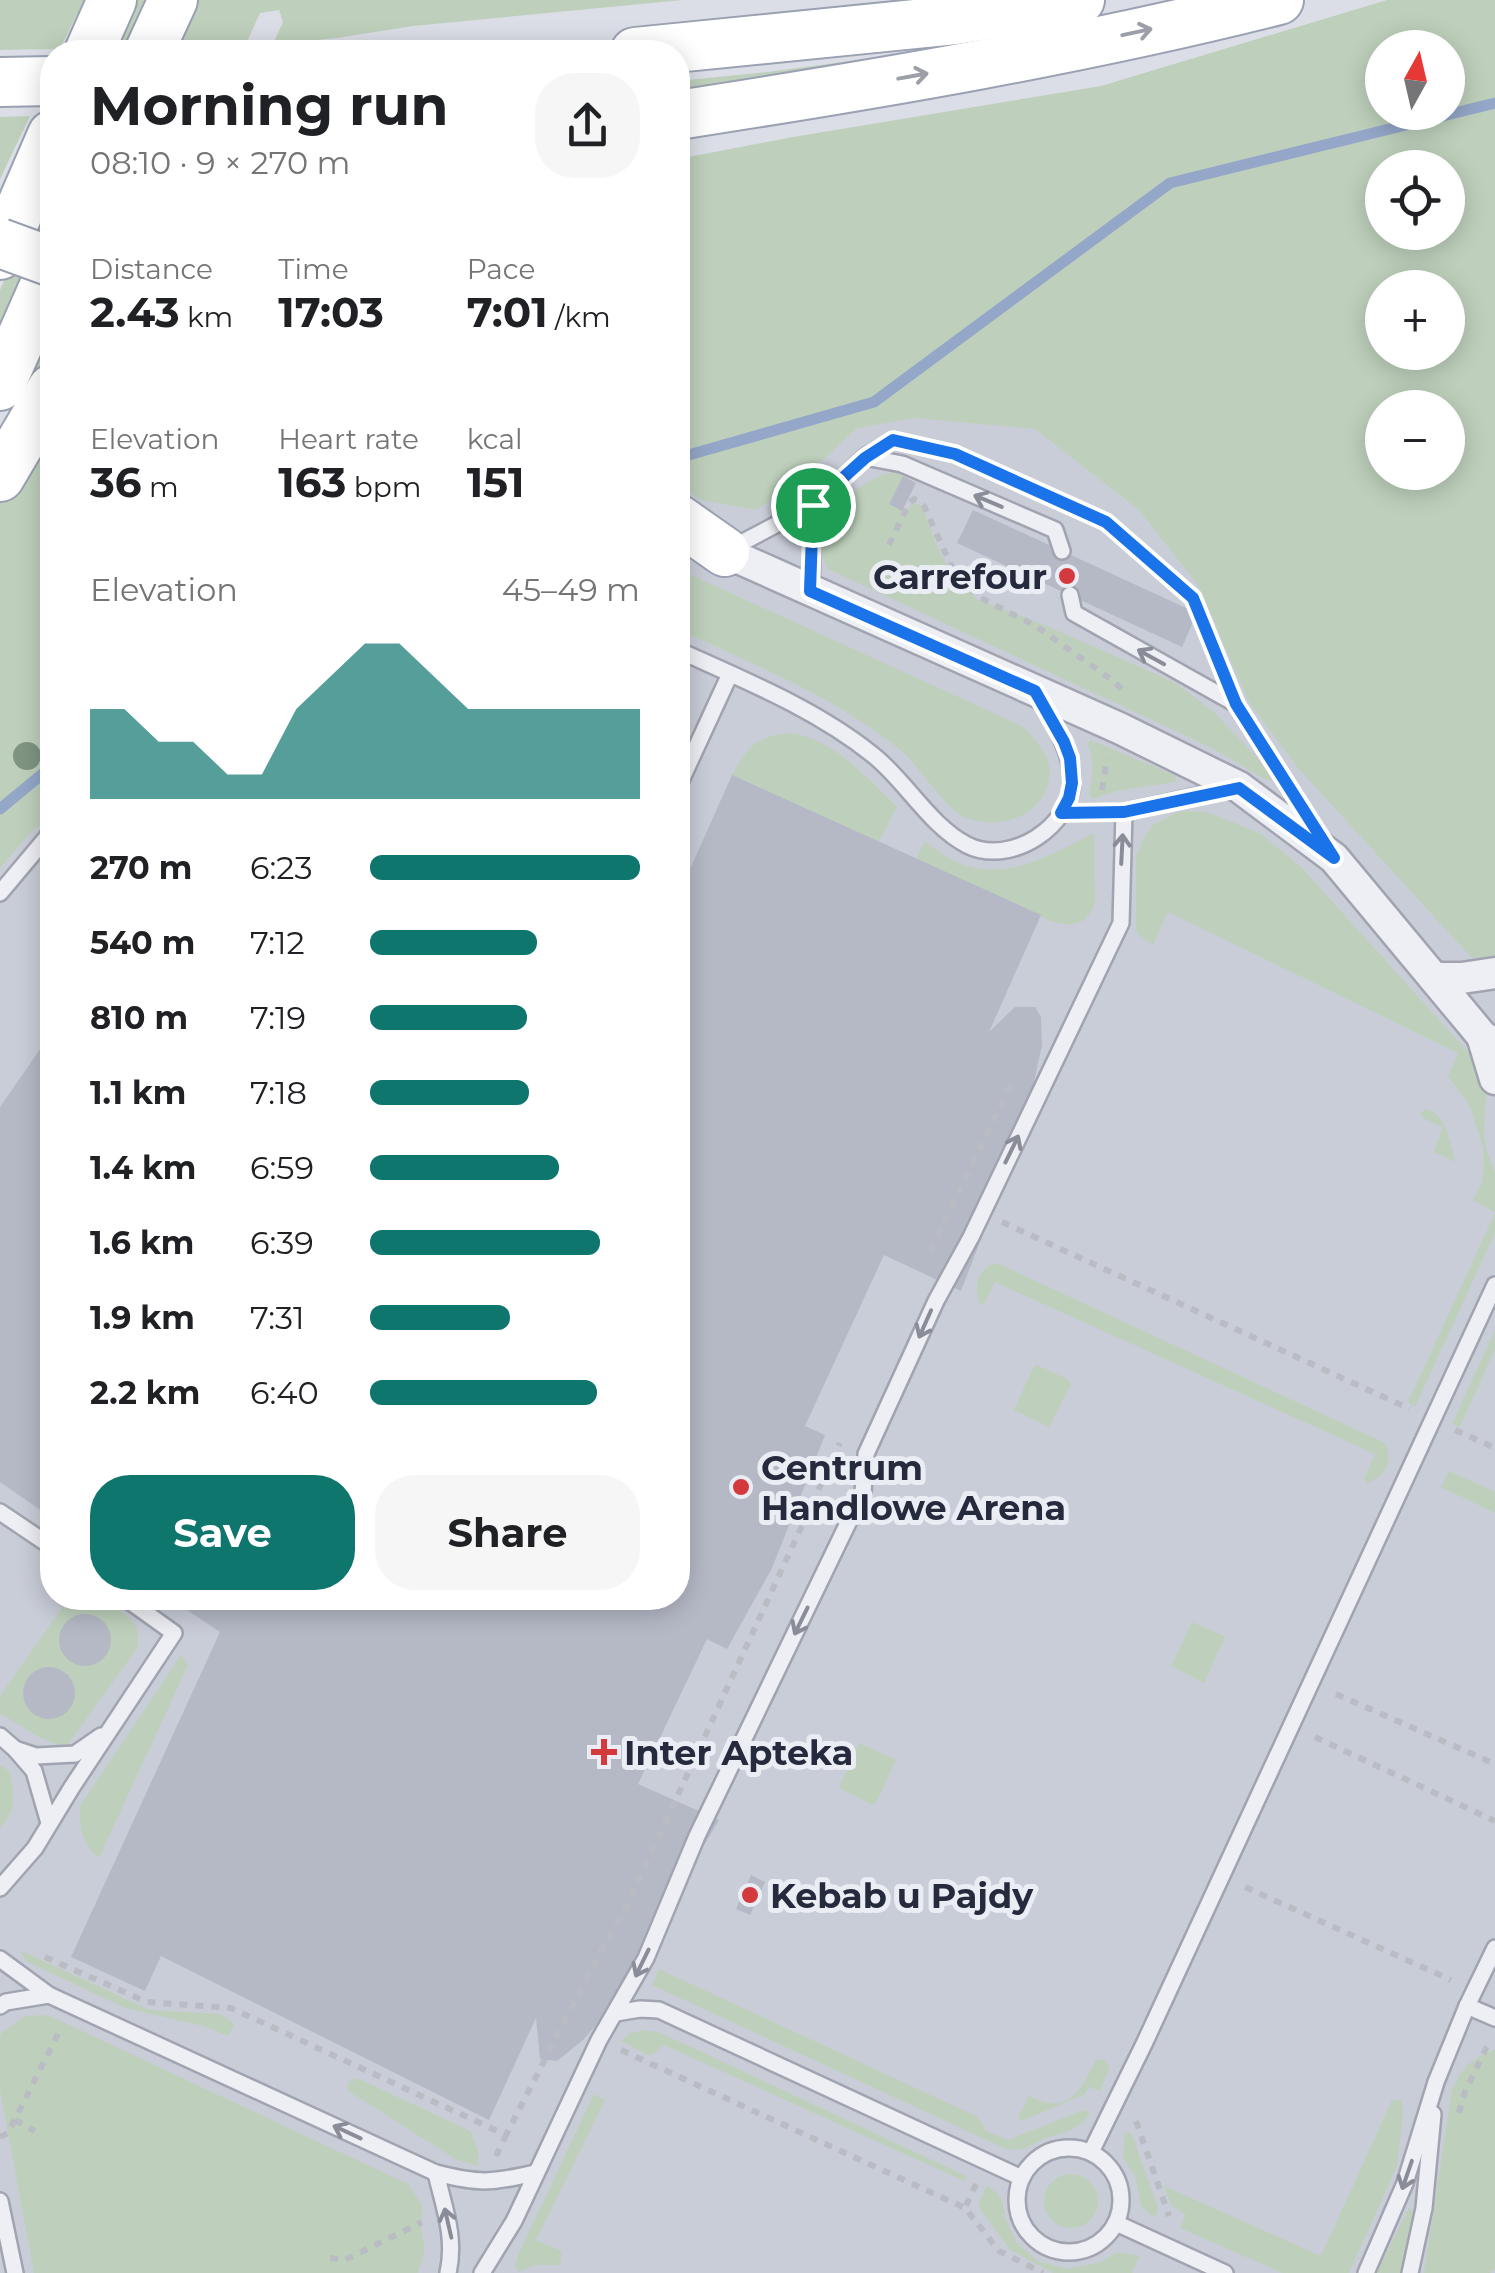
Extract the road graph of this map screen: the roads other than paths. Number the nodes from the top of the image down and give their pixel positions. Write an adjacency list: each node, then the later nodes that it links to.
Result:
1 (112, 0): 6 (main road)
2 (173, 0): 7 (main road)
3 (815, 0): 8 (main road)
4 (1080, 0): 8 (main road)
5 (1279, 0): 12 (main road, one-way to 5)
6 (94, 40)
7 (155, 40)
8 (704, 47): 9 (main road)
9 (690, 48)
10 (40, 81): 11 (main road)
11 (0, 82)
12 (817, 93): 13 (main road); 14 (main road)
13 (690, 112)
14 (690, 127)
15 (40, 163): 17 (main road)
16 (0, 243): 18 (main road, bridge)
17 (0, 255)
18 (40, 260)
19 (40, 293): 20 (main road)
20 (0, 386)
21 (40, 410): 23 (main road)
22 (865, 458): 24 (lane); 27 (lane, one-way to 22); 34 (lane)
23 (0, 477)
24 (813, 505): 28 (lane); 29 (lane)
25 (690, 527): 28 (main road)
26 (690, 539): 28 (main road)
27 (1062, 550)
28 (724, 552): 29 (street)
29 (810, 591): 33 (street)
30 (1070, 595): 34 (lane, one-way to 30)
31 (690, 656): 32 (lane)
32 (730, 674): 35 (lane); 38 (lane)
33 (1035, 691): 36 (street); 38 (lane)
34 (1236, 704): 40 (lane)
35 (690, 761)
36 (1239, 788): 37 (lane); 40 (street)
37 (1124, 812): 38 (lane); 60 (lane)
38 (1061, 813)
39 (40, 845): 41 (lane)
40 (1334, 858): 43 (street)
41 (0, 893)
42 (1495, 973): 43 (street)
43 (1434, 978): 44 (street)
44 (1488, 1040): 45 (street)
45 (1495, 1079)
46 (1495, 1285): 63 (lane)
47 (0, 1512): 48 (lane)
48 (40, 1539)
49 (142, 1610): 50 (lane)
50 (108, 1731): 52 (lane); 53 (lane)
51 (0, 1736): 52 (lane)
52 (16, 1749): 53 (lane)
53 (49, 1823): 54 (lane)
54 (0, 1888)
55 (1495, 1948): 58 (lane)
56 (0, 1960): 57 (lane)
57 (49, 1995): 59 (lane); 64 (lane, one-way to 57)
58 (1471, 1999): 61 (lane); 62 (lane)
59 (0, 2006)
60 (616, 2014): 65 (lane); 66 (lane)
61 (1495, 2018)
62 (1436, 2082): 73 (lane, one-way to 73); 74 (lane)
63 (1091, 2152): 66 (lane); 68 (lane)
64 (436, 2172): 65 (lane); 70 (lane, one-way to 64)
65 (535, 2174): 71 (lane)
66 (1022, 2178): 68 (lane)
67 (0, 2201): 69 (lane)
68 (1116, 2223): 72 (lane)
69 (14, 2273)
70 (448, 2273)
71 (482, 2273)
72 (1225, 2273)
73 (1366, 2273)
74 (1410, 2273)

